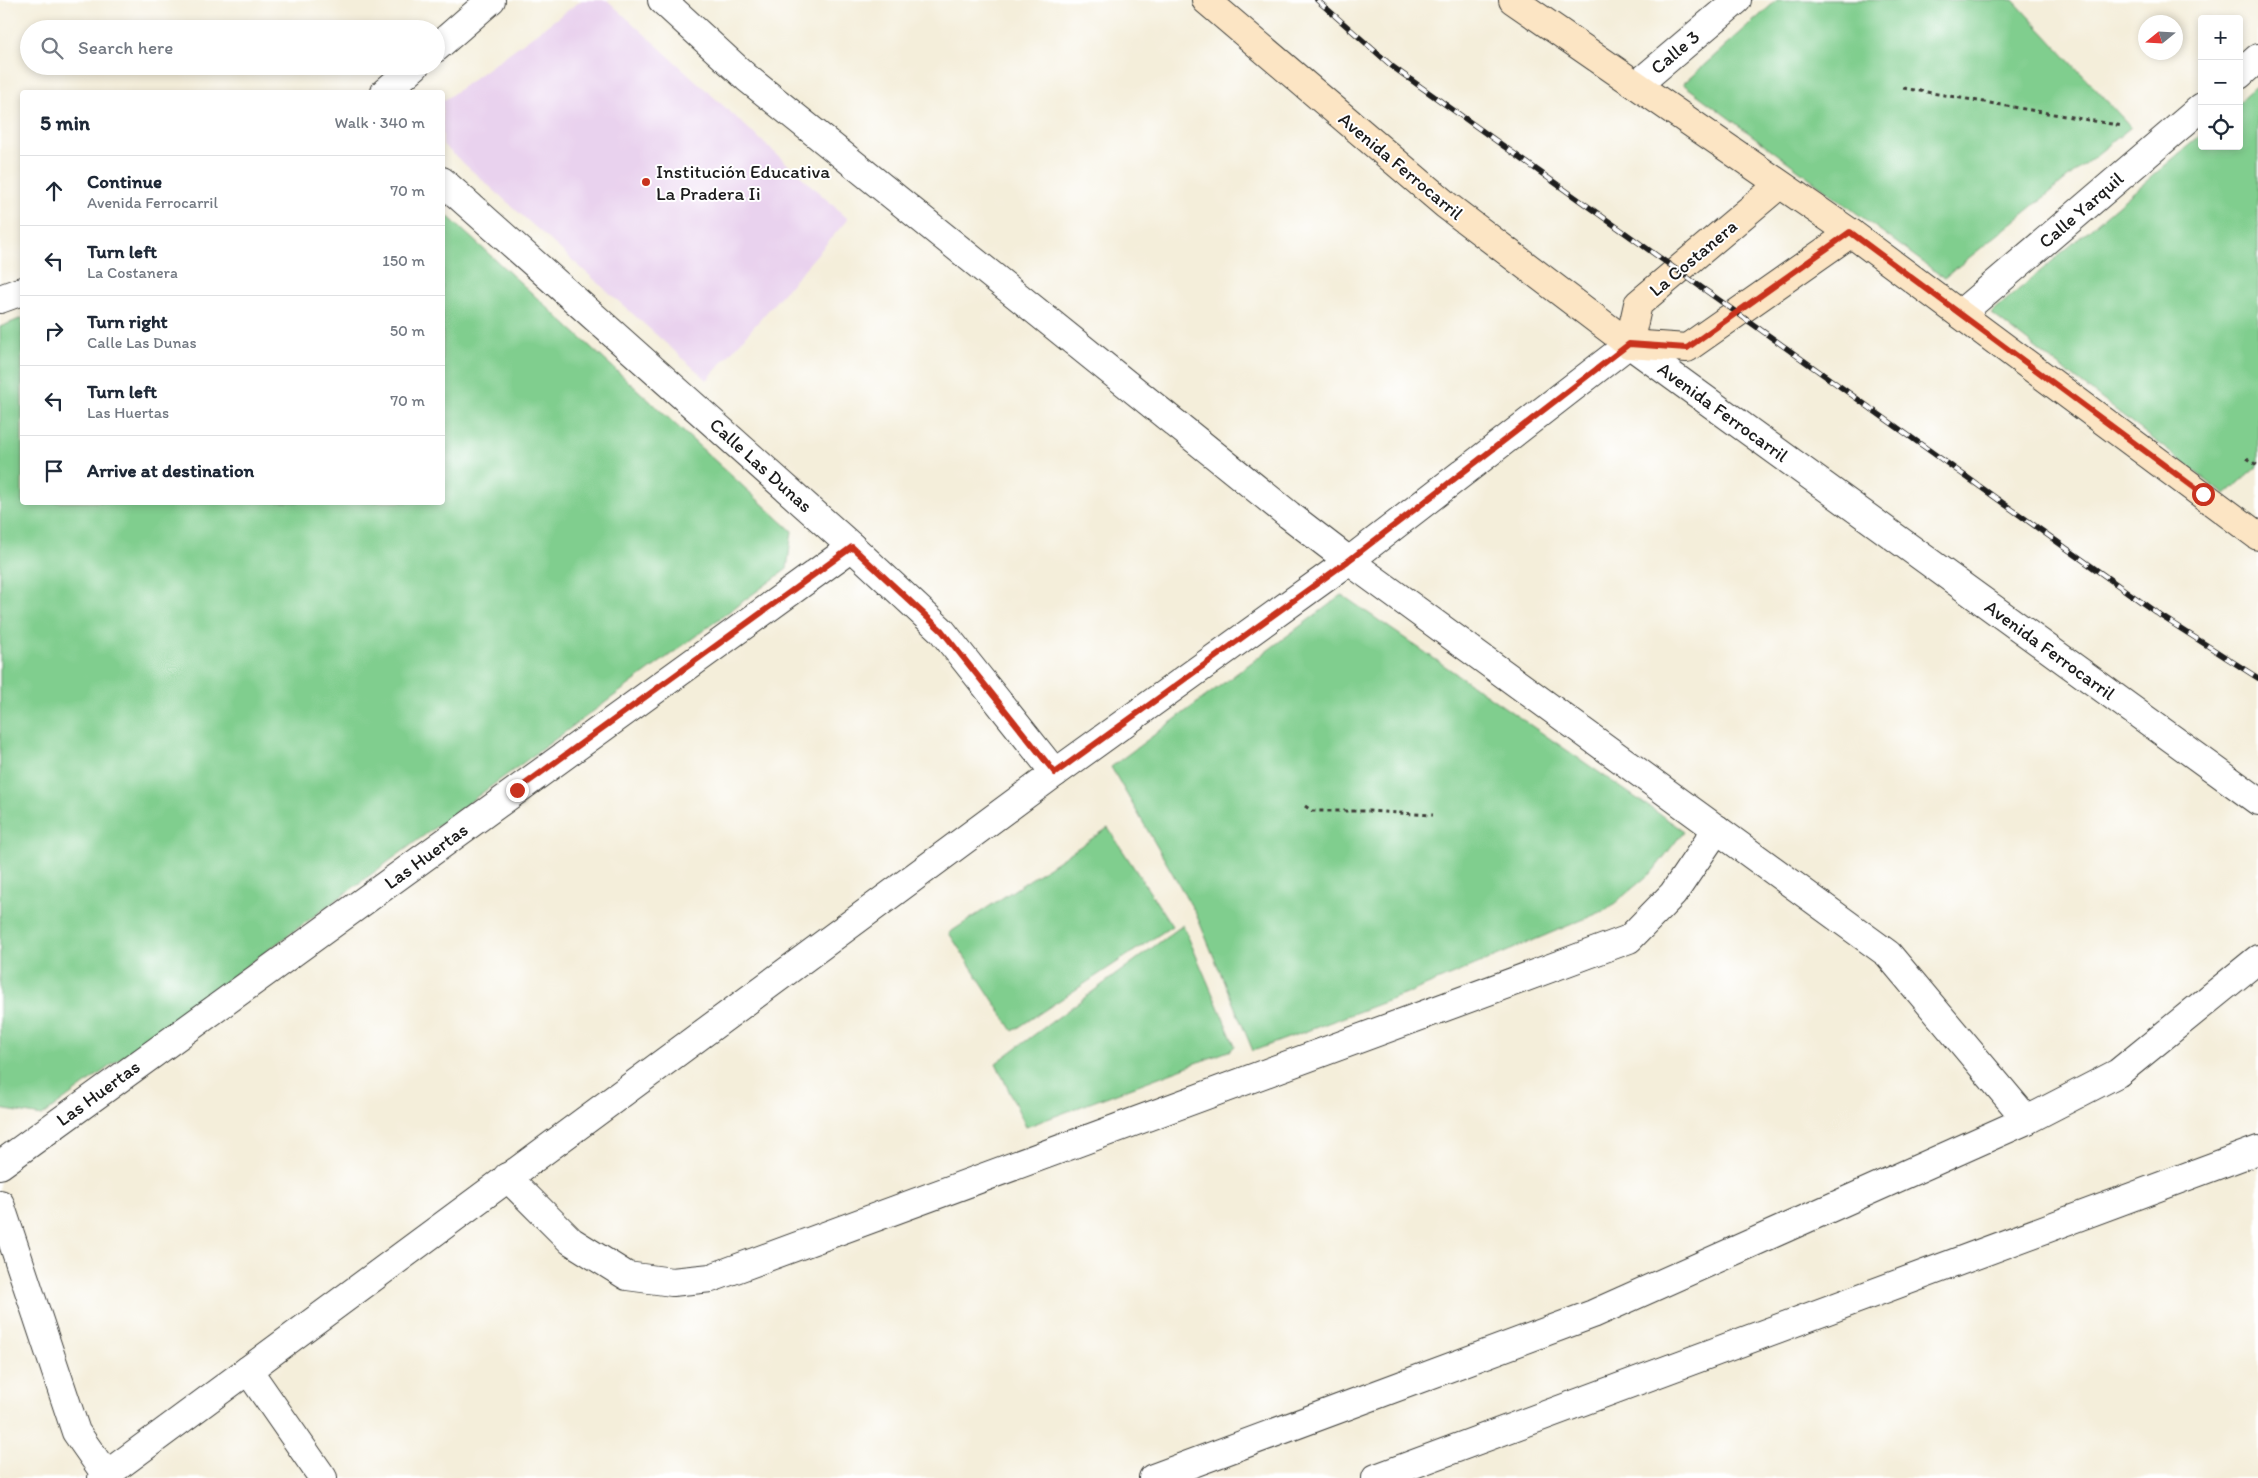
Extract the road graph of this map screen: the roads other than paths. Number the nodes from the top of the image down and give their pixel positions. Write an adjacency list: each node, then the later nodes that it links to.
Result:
1 (491, 0): 6 (street)
2 (662, 0): 22 (street)
3 (1206, 0): 19 (street, Avenida Ferrocarril)
4 (1513, 0): 10 (street)
5 (1737, 0): 10 (street, Calle 3)
6 (445, 40)
7 (2258, 58): 8 (street)
8 (2243, 71)
9 (405, 75): 11 (street)
10 (1637, 85): 14 (street)
11 (387, 90)
12 (2198, 110): 18 (street, Calle Yarquil)
13 (445, 184): 21 (street, Calle Las Dunas)
14 (1779, 184): 15 (street); 19 (street, La Costanera)
15 (1850, 232): 18 (street); 19 (street)
16 (20, 293): 17 (street)
17 (0, 299)
18 (1960, 314): 20 (street)
19 (1629, 344): 22 (street); 24 (street, Avenida Ferrocarril)
20 (2256, 532)
21 (852, 547): 23 (street, Calle Las Dunas); 29 (street, Las Huertas)
22 (1348, 561): 23 (street); 25 (street)
23 (1055, 773): 30 (street)
24 (2258, 801)
25 (1718, 829): 27 (street); 30 (street)
26 (2258, 959): 27 (street)
27 (2027, 1120): 35 (street)
28 (2258, 1150): 36 (street)
29 (0, 1165)
30 (507, 1177): 32 (street)
31 (0, 1204): 33 (street)
32 (248, 1370): 33 (street); 34 (street)
33 (104, 1477)
34 (323, 1478)
35 (1152, 1478)
36 (1376, 1478)

